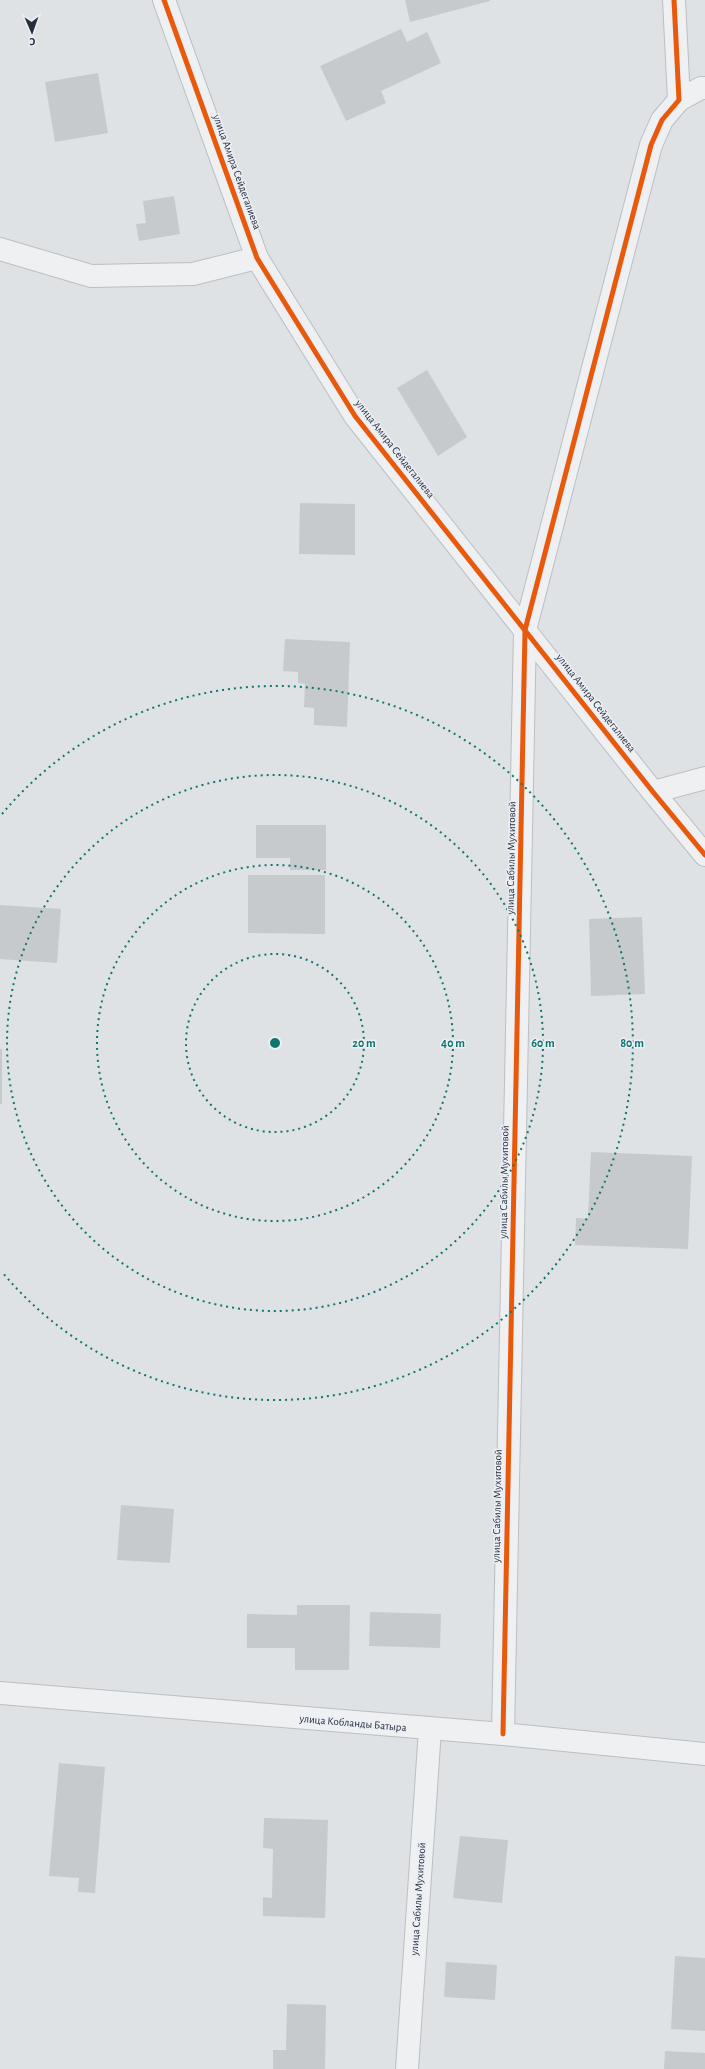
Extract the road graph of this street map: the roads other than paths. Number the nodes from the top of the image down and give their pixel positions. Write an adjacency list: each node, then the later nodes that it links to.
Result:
1 (164, 0): 6 (street, улица Амира Сейдегалиева)
2 (674, 0): 4 (street)
3 (705, 88): 4 (street)
4 (679, 100): 7 (street, улица Сабилы Мухитовой)
5 (0, 249): 6 (street)
6 (257, 258): 7 (street, улица Амира Сейдегалиева)
7 (525, 630): 9 (street, улица Амира Сейдегалиева); 13 (street, улица Сабилы Мухитовой)
8 (705, 778): 9 (street)
9 (653, 792): 10 (street, улица Амира Сейдегалиева)
10 (705, 855)
11 (0, 1693): 12 (street, улица Кобланды Батыра)
12 (430, 1729): 13 (street, улица Кобланды Батыра); 15 (street, улица Сабилы Мухитовой)
13 (503, 1734): 14 (street, улица Кобланды Батыра)
14 (705, 1754)
15 (407, 2069)

